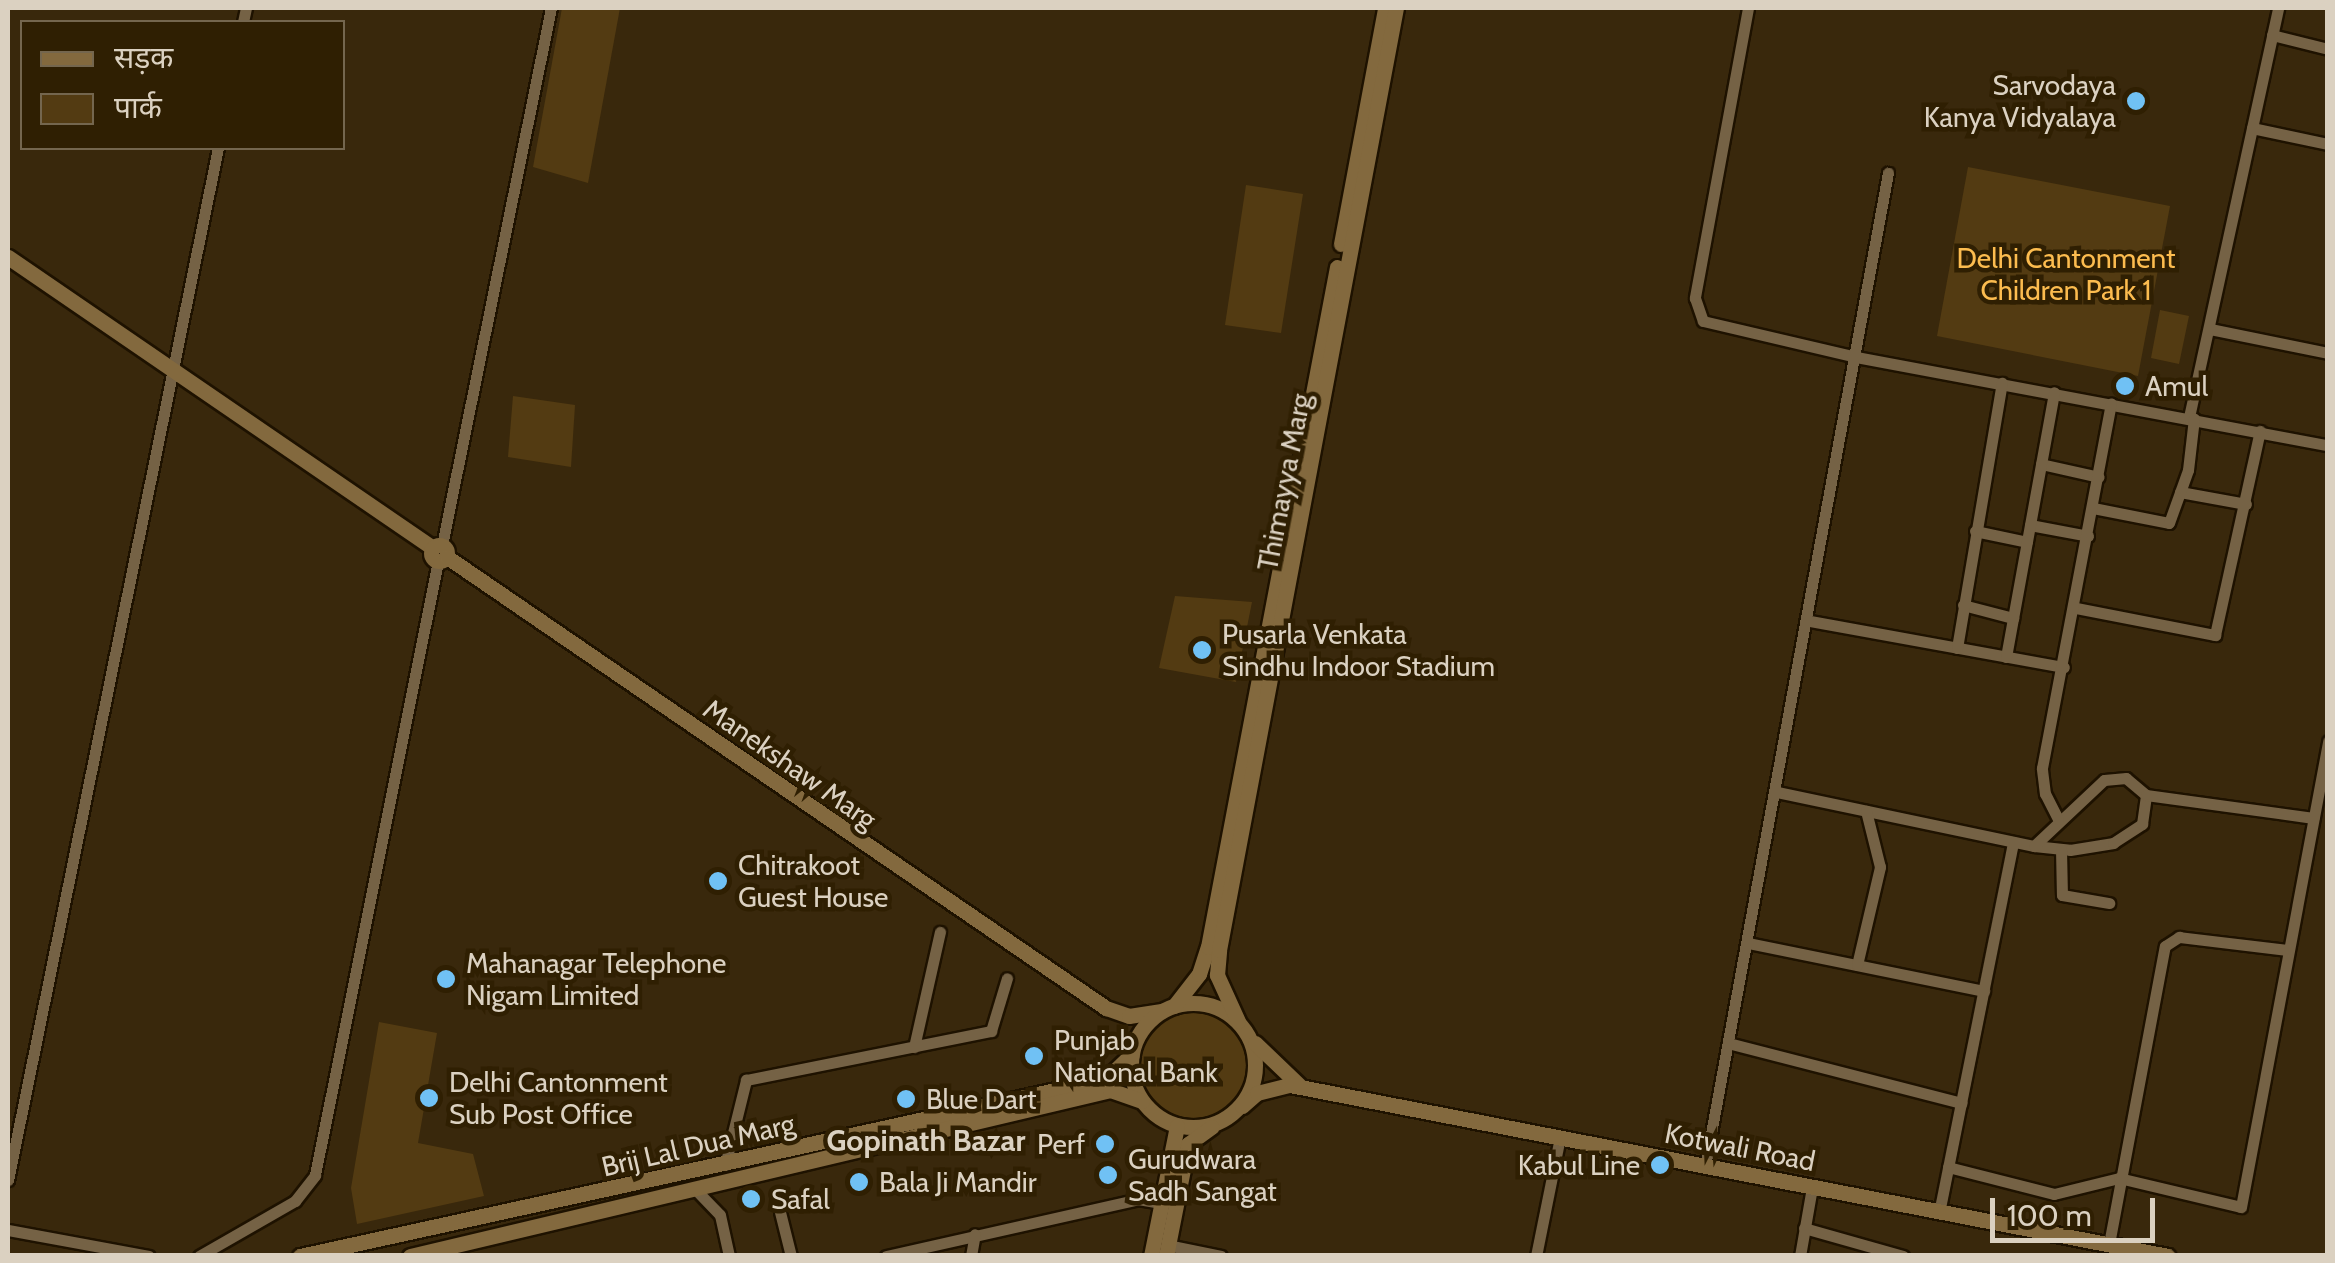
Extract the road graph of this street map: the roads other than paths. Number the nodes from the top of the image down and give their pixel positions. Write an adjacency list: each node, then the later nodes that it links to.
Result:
1 (551, 8): 33 (street)
2 (1385, 8): 18 (street, Thimayya Marg)
3 (1396, 8): 18 (street, Thimayya Marg)
4 (1748, 8): 15 (street)
5 (2278, 8): 6 (street)
6 (2272, 36): 7 (street); 8 (street)
7 (2328, 49)
8 (2252, 128): 9 (street); 13 (street)
9 (2328, 144)
10 (218, 150): 16 (street)
11 (1888, 173): 15 (street)
12 (8, 257): 16 (street, Manekshaw Marg)
13 (2210, 328): 14 (street); 21 (street)
14 (2328, 353)
15 (1856, 357): 17 (street); 37 (street)
16 (174, 368): 33 (street, Manekshaw Marg); 75 (street)
17 (2002, 383): 19 (street); 30 (street)
18 (1322, 389): 58 (street, Thimayya Marg); 59 (street, Thimayya Marg)
19 (2054, 392): 20 (street); 24 (street)
20 (2112, 403): 21 (street); 25 (street)
21 (2192, 417): 22 (street); 26 (street)
22 (2260, 431): 23 (street); 27 (street)
23 (2328, 444)
24 (2041, 464): 25 (street); 29 (street)
25 (2099, 477): 28 (street)
26 (2180, 492): 27 (street); 28 (street)
27 (2246, 504): 35 (street)
28 (2093, 508): 31 (street)
29 (2030, 525): 31 (street); 32 (street)
30 (1974, 531): 32 (street); 34 (street)
31 (2088, 536): 35 (street)
32 (2026, 542): 36 (street)
33 (440, 553): 57 (street, Manekshaw Marg); 88 (street)
34 (1963, 605): 36 (street); 38 (street)
35 (2076, 608): 40 (street)
36 (2013, 618): 39 (street)
37 (1810, 621): 38 (street); 42 (street)
38 (1957, 648): 39 (street)
39 (2006, 657): 40 (street)
40 (2064, 667): 45 (street)
41 (2328, 741): 46 (street)
42 (1777, 792): 44 (street); 52 (street)
43 (2146, 795): 45 (street); 46 (street); 49 (street)
44 (1866, 811): 47 (street); 54 (street)
45 (2058, 818): 48 (street)
46 (2313, 818): 53 (street)
47 (2013, 842): 48 (street); 56 (street)
48 (2034, 846): 49 (street)
49 (2061, 850): 50 (street)
50 (2109, 902)
51 (940, 932): 61 (street)
52 (1748, 942): 54 (street); 60 (street)
53 (2288, 950): 74 (street); 74 (street)
54 (1857, 965): 56 (street)
55 (1007, 978): 61 (street)
56 (1984, 990): 66 (street)
57 (1106, 1008): 58 (street, Manekshaw Marg); 62 (street, Manekshaw Marg)
58 (1168, 1008): 59 (street); 62 (street)
59 (1243, 1027): 64 (street); 67 (street)
60 (1728, 1043): 66 (street); 72 (street)
61 (914, 1047): 71 (street)
62 (1133, 1049): 63 (street); 65 (street)
63 (1108, 1084): 65 (street); 71 (street, Brij Lal Dua Marg); 76 (street, Brij Lal Dua Marg)
64 (1302, 1088): 67 (street); 70 (street, Kotwali Road)
65 (1142, 1101): 69 (street)
66 (1962, 1103): 73 (street)
67 (1242, 1106): 68 (street)
68 (1214, 1125): 69 (street); 85 (street)
69 (1176, 1126): 78 (street)
70 (1560, 1138): 72 (street, Kotwali Road); 97 (street)
71 (724, 1165): 89 (street, Brij Lal Dua Marg)
72 (1705, 1166): 77 (street, Kotwali Road)
73 (1948, 1167): 74 (street); 79 (street)
74 (2120, 1178): 84 (street)
75 (8, 1180)
76 (694, 1187): 90 (street, Brij Lal Dua Marg); 91 (street)
77 (1812, 1187): 79 (street, Kotwali Road); 81 (street)
78 (1160, 1203): 83 (street); 95 (street)
79 (1940, 1208): 84 (street, Kotwali Road)
80 (780, 1212): 92 (street)
81 (1804, 1228): 98 (street); 99 (street)
82 (8, 1230): 87 (street)
83 (975, 1234): 86 (street); 94 (street)
84 (2109, 1244): 100 (street, Kotwali Road)
85 (1167, 1250): 96 (street)
86 (926, 1251): 93 (street)
87 (149, 1256)
88 (199, 1256)
89 (300, 1256)
90 (410, 1256)
91 (729, 1256)
92 (790, 1256)
93 (886, 1256)
94 (971, 1256)
95 (1151, 1256)
96 (1221, 1256)
97 (1536, 1256)
98 (1800, 1256)
99 (1903, 1256)
100 (2168, 1256)

